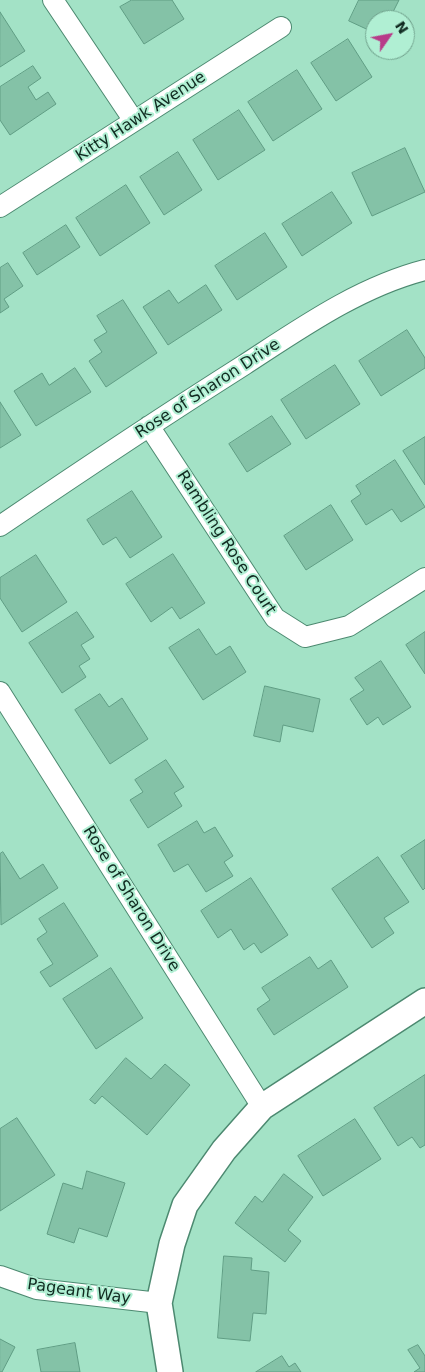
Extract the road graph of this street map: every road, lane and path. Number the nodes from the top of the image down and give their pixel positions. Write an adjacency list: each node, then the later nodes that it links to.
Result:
1 (53, 0): 3 (street)
2 (281, 26): 3 (street, Kitty Hawk Avenue)
3 (134, 122): 4 (street, Kitty Hawk Avenue)
4 (0, 207)
5 (425, 270): 6 (street, Rose of Sharon Drive)
6 (149, 426): 7 (street, Rose of Sharon Drive); 8 (street, Rambling Rose Court)
7 (0, 526)
8 (425, 578)
9 (0, 692): 11 (street, Rose of Sharon Drive)
10 (425, 1001): 11 (street)
11 (262, 1106): 13 (street)
12 (0, 1276): 13 (street, Pageant Way)
13 (159, 1303): 14 (street)
14 (170, 1372)

